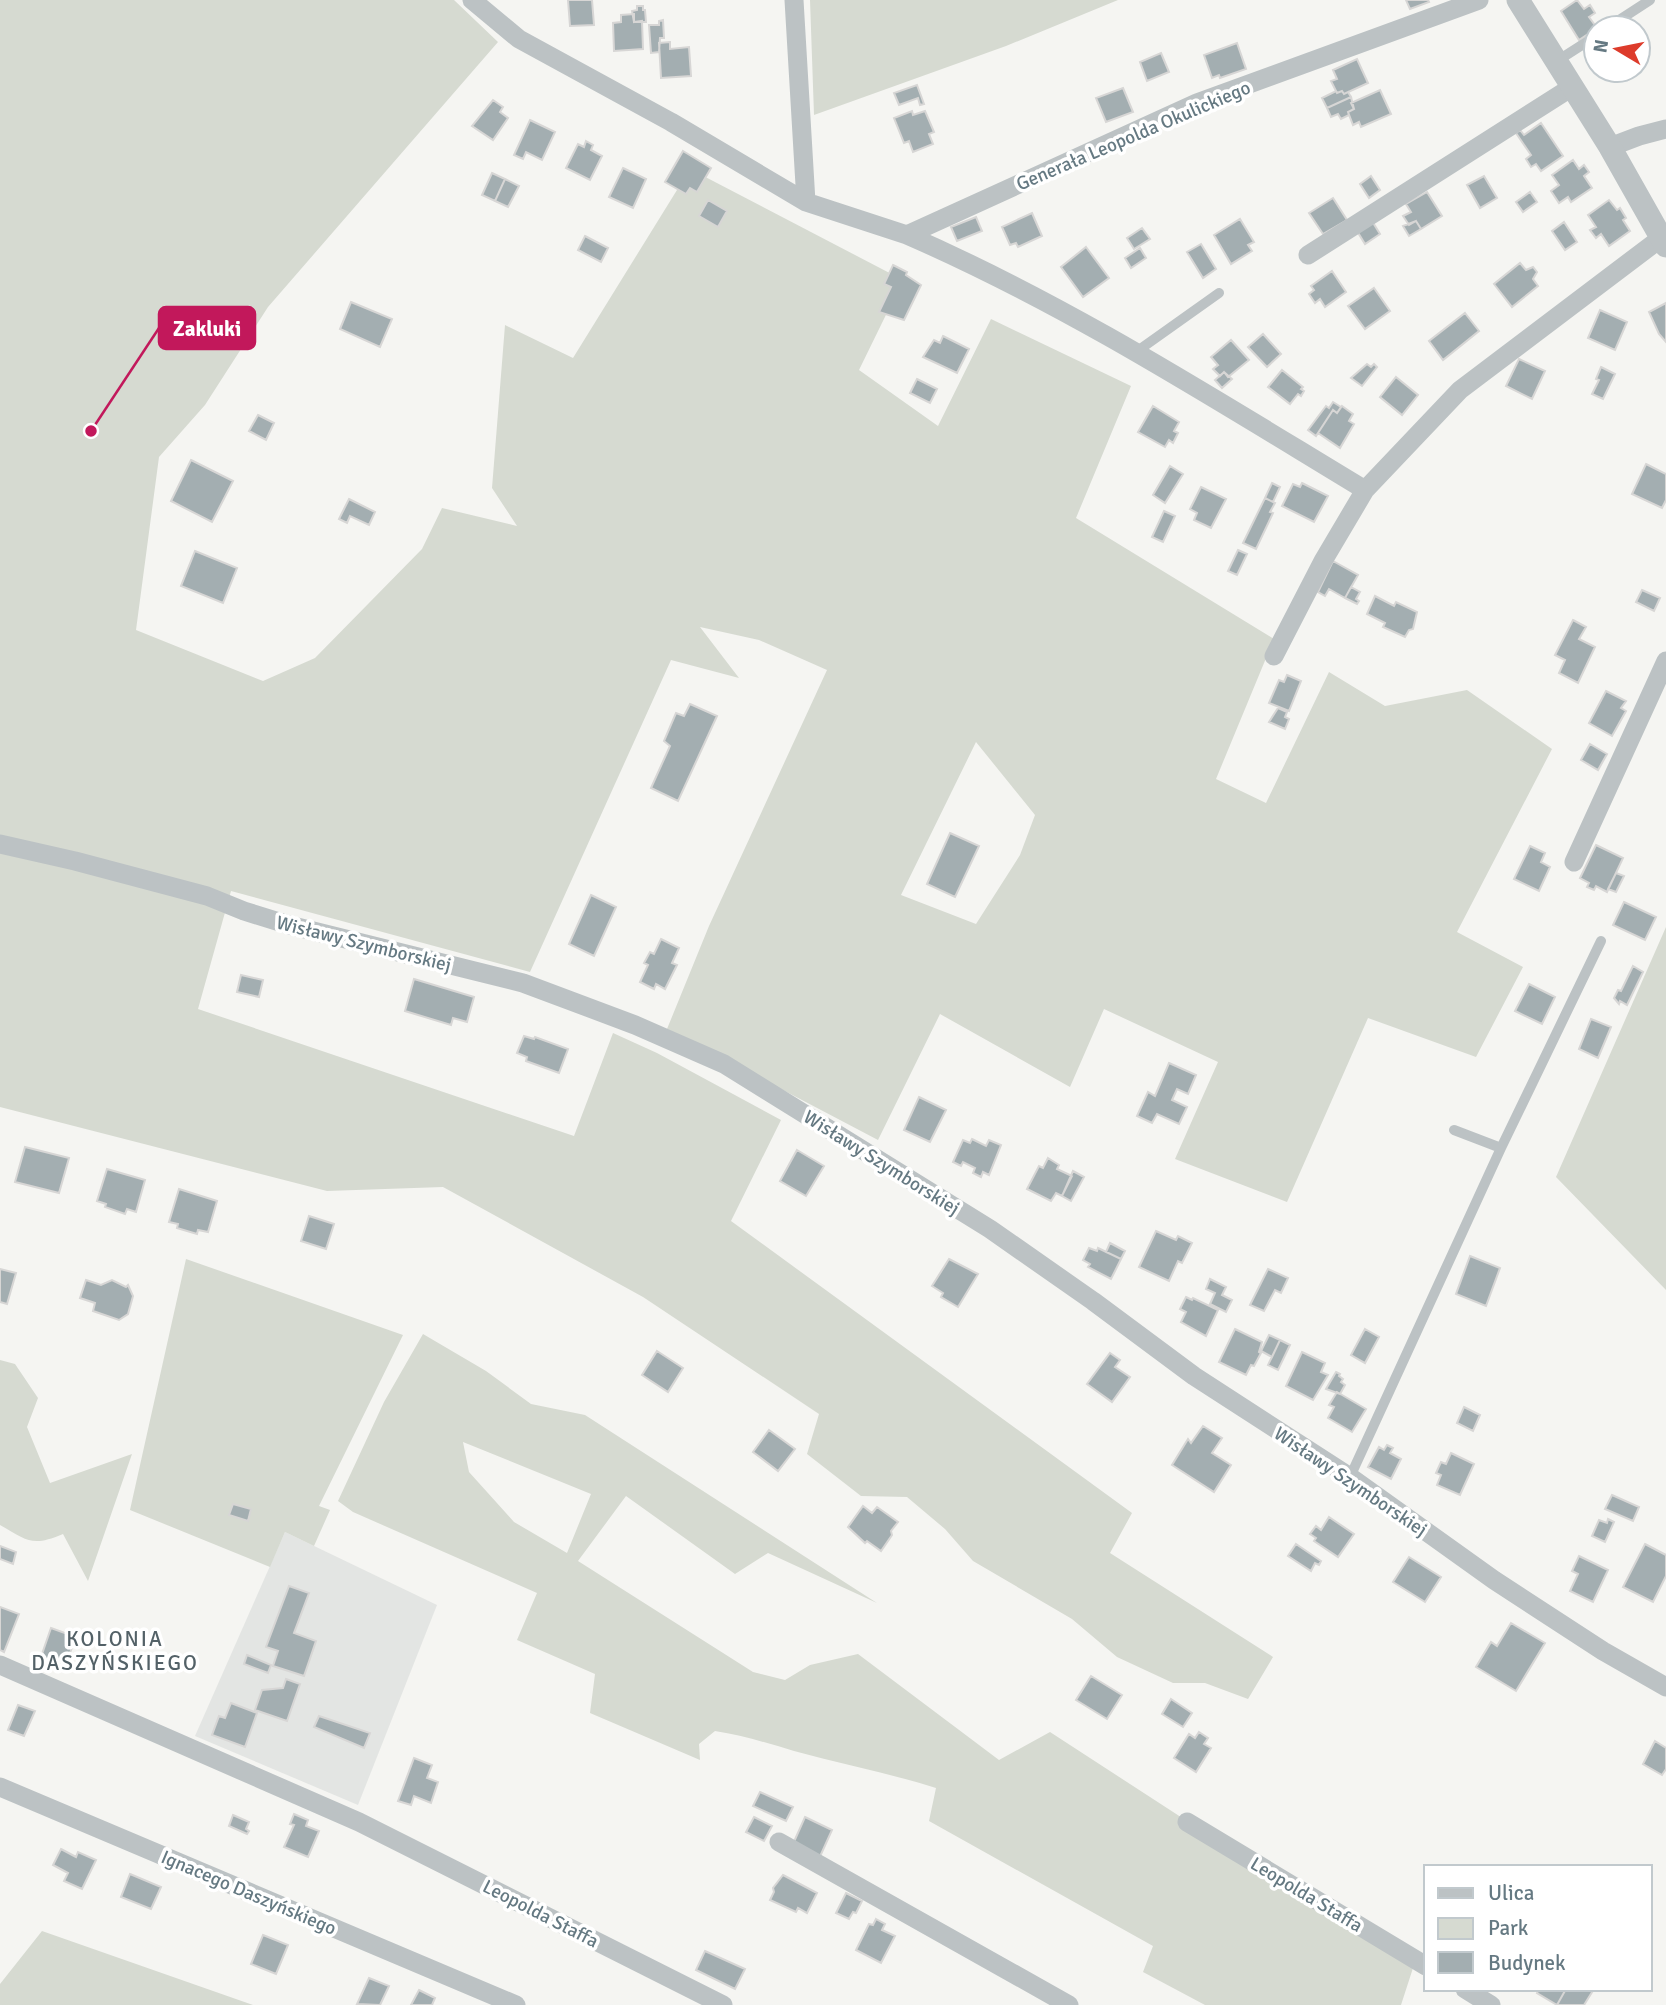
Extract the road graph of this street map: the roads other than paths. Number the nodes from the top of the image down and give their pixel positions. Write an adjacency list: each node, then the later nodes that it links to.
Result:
1 (472, 0): 12 (street)
2 (794, 0): 12 (street)
3 (1479, 0): 13 (street, Generała Leopolda Okulickiego)
4 (1518, 0): 8 (street)
5 (1650, 0): 6 (lane)
6 (1629, 14)
7 (1582, 45): 8 (lane)
8 (1556, 62): 9 (street)
9 (1573, 87): 11 (street); 15 (street)
10 (1666, 129): 11 (street)
11 (1610, 147): 14 (street)
12 (806, 202): 13 (street)
13 (907, 235): 17 (street)
14 (1664, 242): 18 (street)
15 (1308, 255)
16 (1219, 293): 17 (lane)
17 (1136, 352): 18 (street)
18 (1365, 490): 19 (street)
19 (1274, 656)
20 (1666, 661): 22 (street)
21 (0, 844): 26 (street, Wisławy Szymborskiej)
22 (1574, 862)
23 (1601, 942): 25 (lane)
24 (1454, 1130): 25 (lane)
25 (1501, 1148): 26 (lane)
26 (1350, 1477): 28 (street, Wisławy Szymborskiej)
27 (0, 1665): 35 (street, Leopolda Staffa)
28 (1666, 1687)
29 (0, 1787): 34 (street, Ignacego Daszyńskiego)
30 (1187, 1822): 32 (street, Leopolda Staffa)
31 (779, 1842): 36 (street)
32 (1424, 1965)
33 (1468, 1991): 37 (street)
34 (507, 2001)
35 (723, 2005)
36 (1069, 2005)
37 (1491, 2005)

